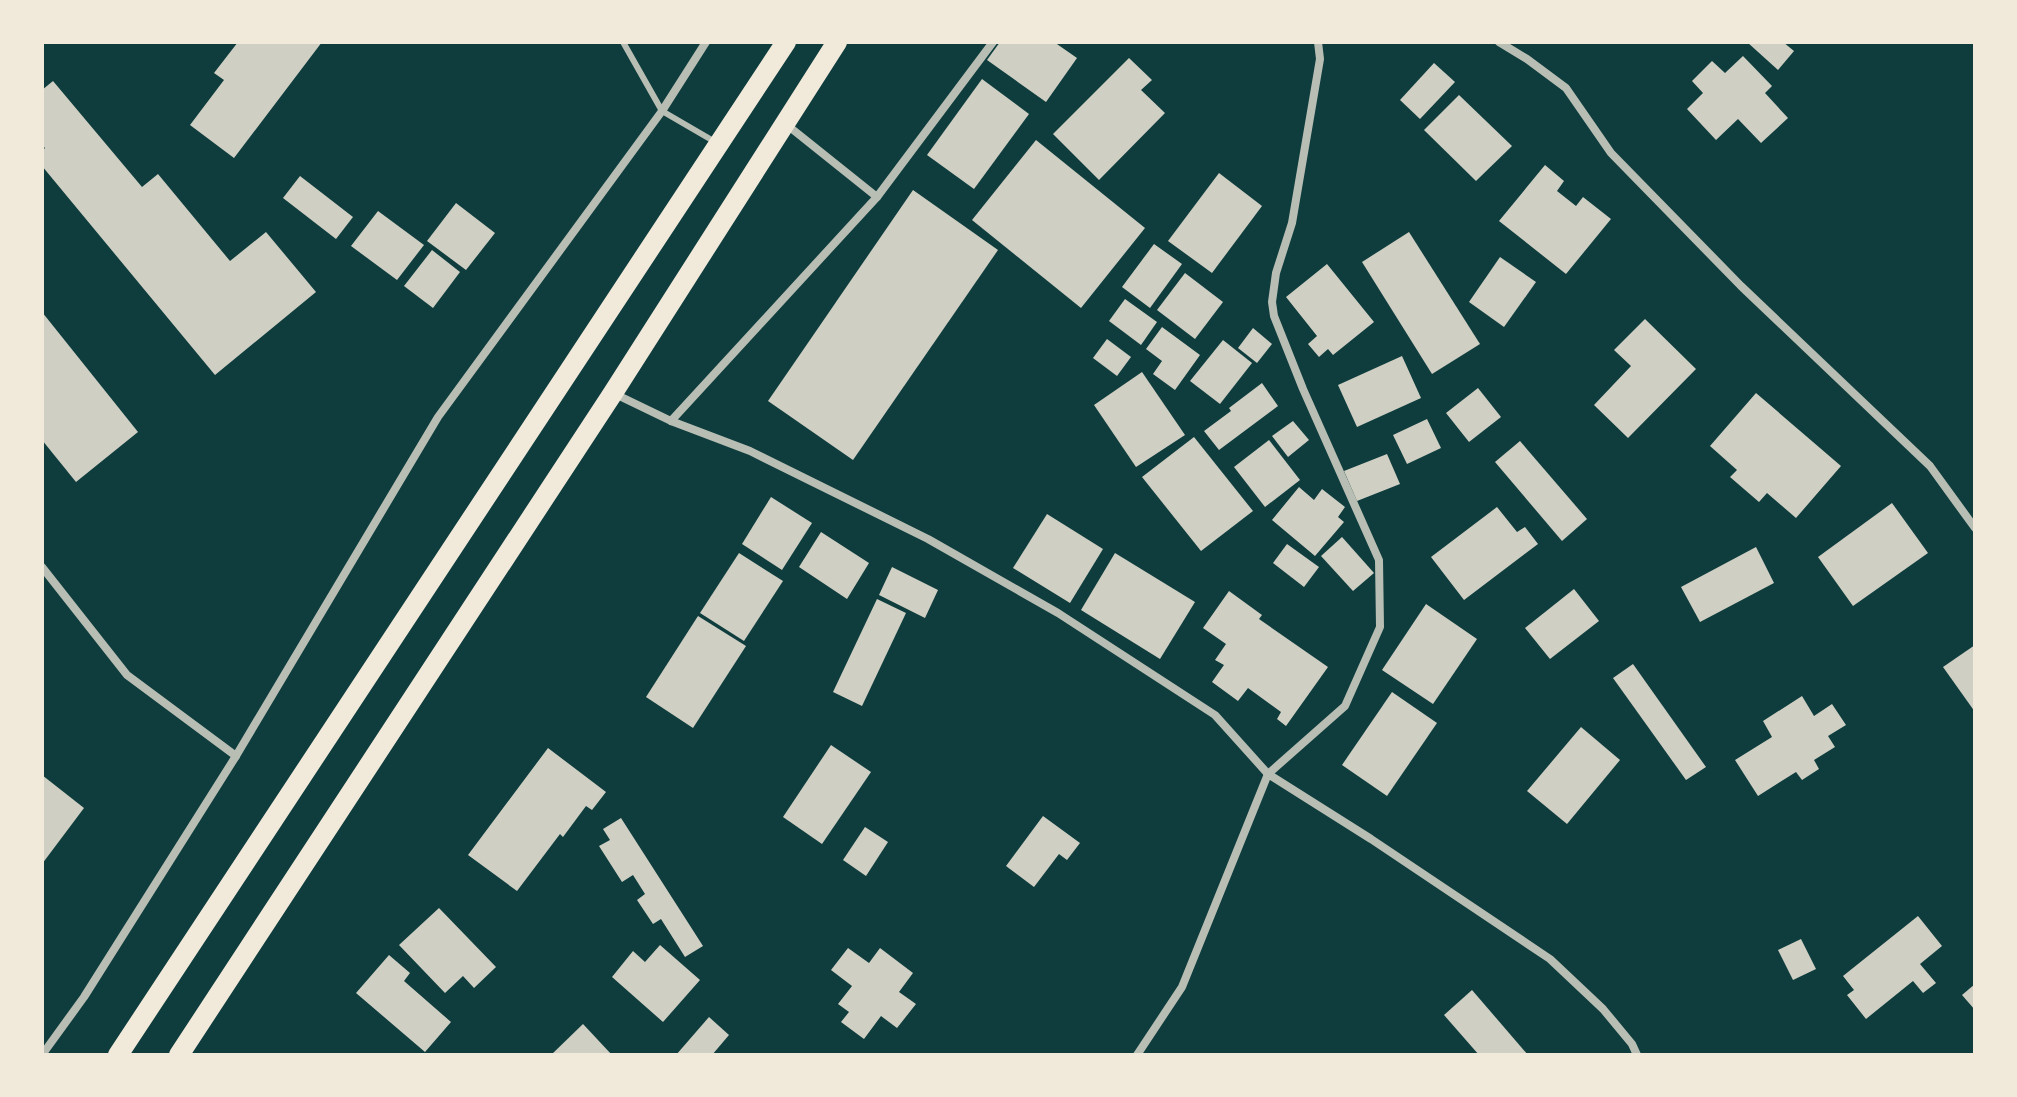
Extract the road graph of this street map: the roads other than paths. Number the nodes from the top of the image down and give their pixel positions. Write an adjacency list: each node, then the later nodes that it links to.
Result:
1 (623, 42): 8 (lane)
2 (706, 42): 8 (street)
3 (786, 42): 10 (main road)
4 (837, 42): 9 (main road)
5 (993, 42): 11 (street)
6 (1318, 42): 17 (street)
7 (1499, 42): 14 (street)
8 (662, 111): 10 (lane); 16 (street)
9 (785, 123): 11 (street); 12 (main road)
10 (720, 144): 19 (main road)
11 (877, 197): 13 (street)
12 (613, 393): 13 (street); 20 (main road)
13 (671, 421): 17 (street)
14 (1975, 528)
15 (42, 567): 16 (street)
16 (236, 756): 18 (street)
17 (1268, 774): 21 (street); 22 (street)
18 (42, 1055)
19 (118, 1055)
20 (179, 1055)
21 (1137, 1055)
22 (1637, 1055)

